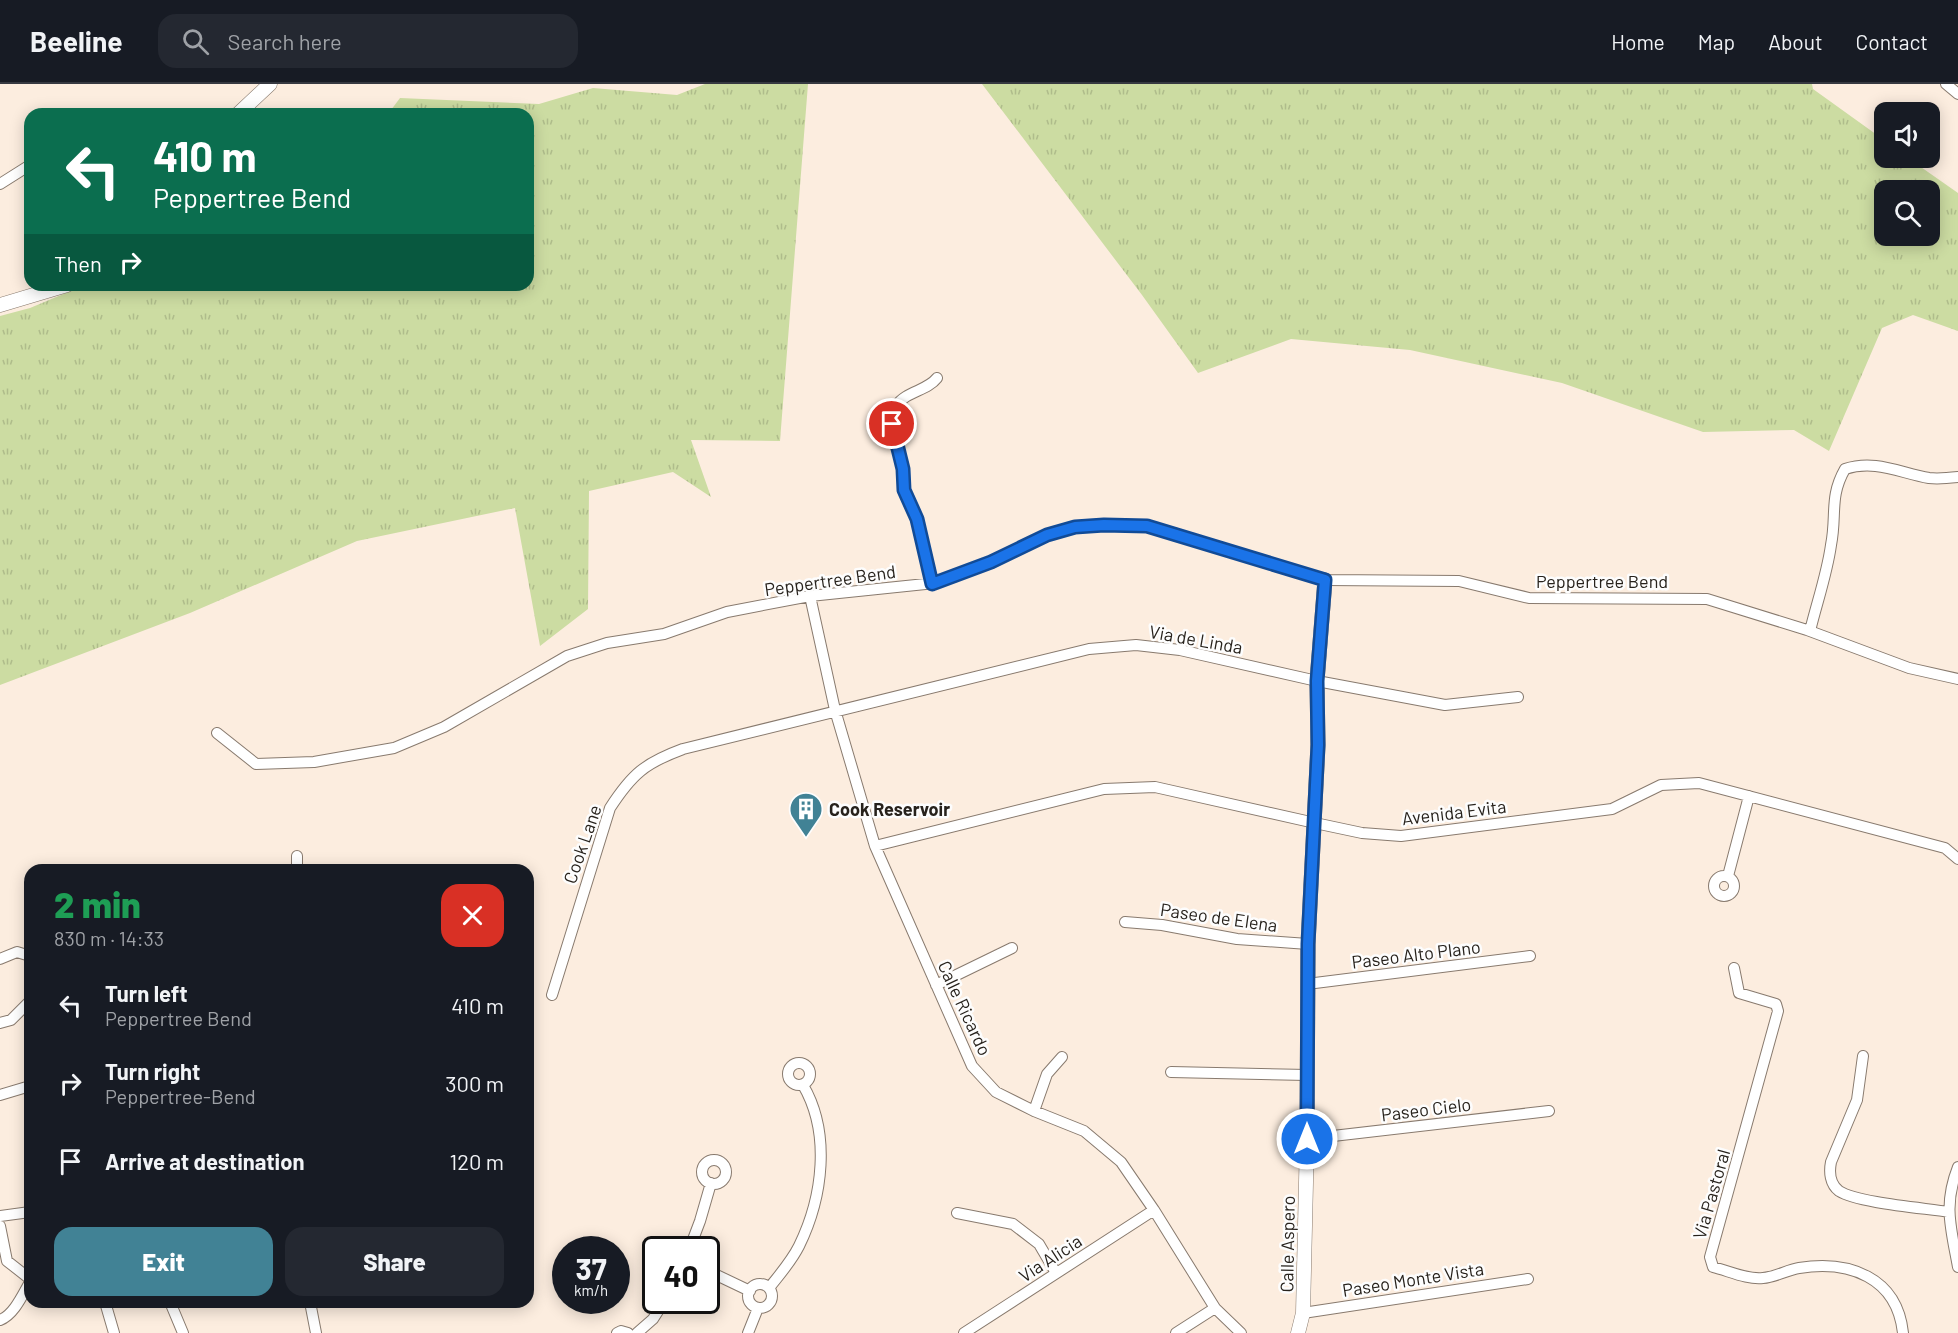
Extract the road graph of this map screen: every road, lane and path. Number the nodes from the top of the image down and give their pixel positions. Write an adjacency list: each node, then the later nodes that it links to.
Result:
1 (270, 84): 4 (street)
2 (1946, 84): 3 (street)
3 (1958, 94)
4 (244, 108)
5 (24, 169): 6 (street)
6 (0, 184)
7 (47, 291): 8 (street)
8 (0, 305)
9 (937, 378): 12 (street)
10 (1958, 477): 14 (street)
11 (1325, 580): 12 (street, Peppertree Bend); 14 (street, Peppertree Bend); 16 (street, Calle Aspero)
12 (932, 584): 13 (street, Peppertree Bend)
13 (810, 596): 18 (street, Calle Ricardo); 19 (street, Peppertree Bend)
14 (1810, 631): 15 (street, Peppertree Bend)
15 (1958, 679)
16 (1317, 681): 17 (street, Via de Linda); 18 (street, Via de Linda); 21 (street, Calle Aspero)
17 (1518, 697)
18 (835, 710): 22 (street, Calle Ricardo); 36 (street, Cook Lane)
19 (218, 733)
20 (1749, 796): 21 (street, Avenida Evita); 24 (street, Avenida Evita); 26 (street)
21 (1315, 823): 22 (street, Avenida Evita); 28 (street, Calle Aspero)
22 (875, 846): 35 (street, Calle Ricardo)
23 (297, 856): 25 (street)
24 (1958, 859)
25 (297, 864)
26 (1728, 876)
27 (1125, 922): 28 (street, Paseo de Elena)
28 (1308, 944): 34 (street, Calle Aspero)
29 (1012, 948): 35 (street)
30 (24, 954): 32 (street)
31 (1530, 956): 34 (street, Paseo Alto Plano)
32 (0, 959)
33 (1734, 968): 85 (street, Via Pastoral)
34 (1307, 984): 42 (street, Calle Aspero)
35 (936, 985): 46 (street, Calle Ricardo)
36 (552, 995)
37 (24, 1007): 38 (street)
38 (0, 1023)
39 (1863, 1056): 52 (street)
40 (1062, 1057): 46 (street)
41 (1171, 1072): 42 (street)
42 (1307, 1075): 48 (street, Calle Aspero)
43 (803, 1085): 63 (street)
44 (24, 1088): 45 (street)
45 (0, 1095)
46 (1034, 1111): 51 (street, Calle Ricardo)
47 (1549, 1111): 48 (street, Paseo Cielo)
48 (1307, 1139): 71 (street, Calle Aspero)
49 (1958, 1167): 52 (street)
50 (711, 1183): 57 (street)
51 (1154, 1210): 59 (street, Via Alicia); 70 (street, Calle Ricardo)
52 (1948, 1212): 58 (street)
53 (24, 1213): 55 (street)
54 (957, 1213): 59 (street)
55 (0, 1216)
56 (0, 1226): 60 (street)
57 (694, 1236)
58 (1958, 1267)
59 (1056, 1273): 81 (street, Via Alicia)
60 (24, 1276)
61 (720, 1277): 64 (street)
62 (1528, 1279): 71 (street, Paseo Monte Vista)
63 (769, 1288): 64 (street); 69 (street)
64 (750, 1291): 69 (street)
65 (24, 1292): 73 (street)
66 (107, 1308): 75 (street)
67 (174, 1308): 74 (street)
68 (311, 1308): 76 (street)
69 (758, 1308): 80 (street)
70 (1215, 1308): 82 (street); 83 (street, Calle Ricardo)
71 (1304, 1313): 84 (street, Calle Aspero)
72 (656, 1314): 79 (street)
73 (0, 1320)
74 (183, 1331)
75 (114, 1333)
76 (316, 1333)
77 (617, 1333): 78 (street)
78 (628, 1333)
79 (637, 1333)
80 (748, 1333)
81 (964, 1333)
82 (1176, 1333)
83 (1241, 1333)
84 (1298, 1333)
85 (1903, 1333)

